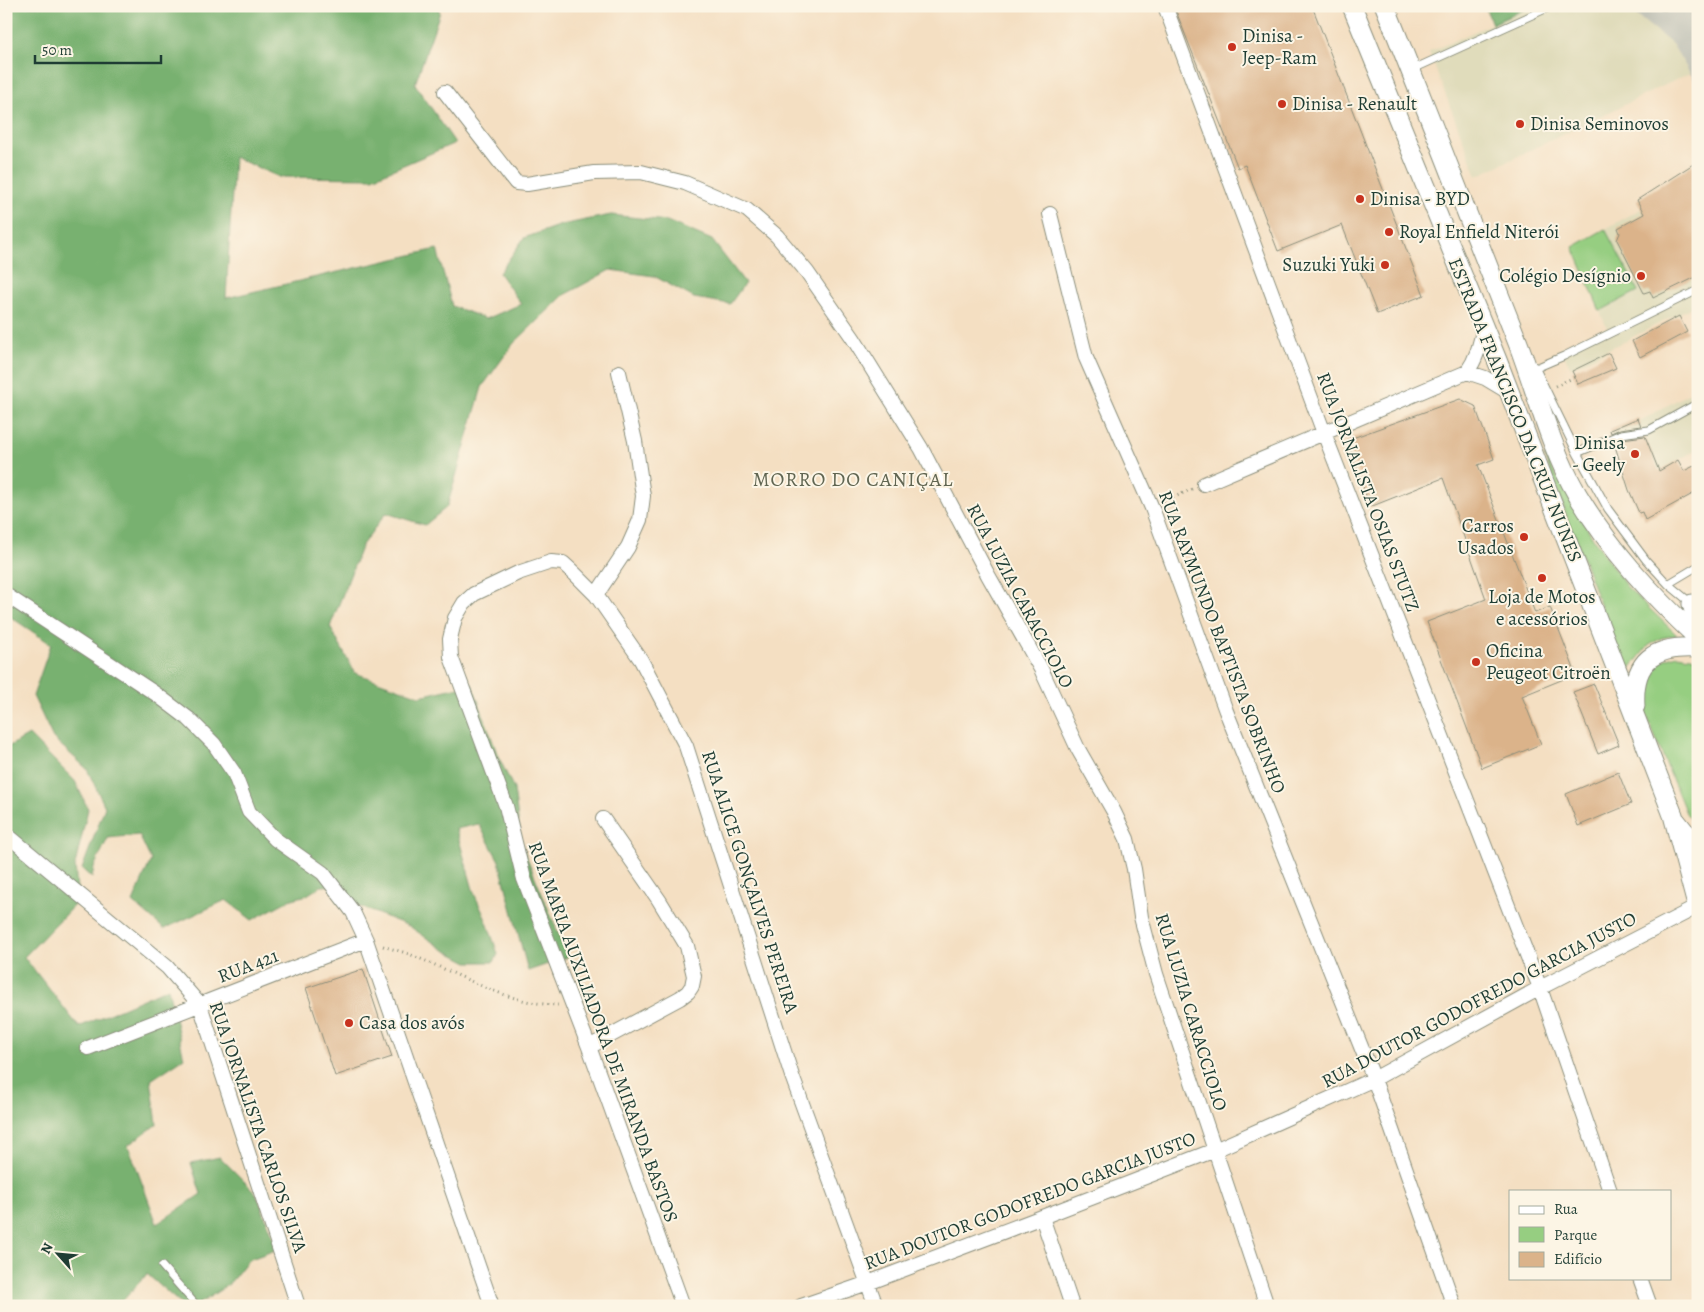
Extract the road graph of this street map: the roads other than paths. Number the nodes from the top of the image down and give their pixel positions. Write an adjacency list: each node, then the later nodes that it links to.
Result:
1 (1165, 6): 16 (street, RUA JORNALISTA OSIAS STUTZ)
2 (1352, 6): 9 (main road, ESTRADA FRANCISCO DA CRUZ NUNES)
3 (1385, 6): 5 (main road, ESTRADA FRANCISCO DA CRUZ NUNES)
4 (1552, 6): 5 (lane)
5 (1411, 70): 10 (main road, ESTRADA FRANCISCO DA CRUZ NUNES)
6 (445, 92): 40 (street, RUA LUZIA CARACCIOLO)
7 (1050, 214): 39 (street, RUA RAYMUNDO BAPTISTA SOBRINHO)
8 (1698, 290): 11 (lane)
9 (1484, 327): 13 (street); 14 (main road, ESTRADA FRANCISCO DA CRUZ NUNES)
10 (1521, 352): 11 (lane); 26 (main road, ESTRADA FRANCISCO DA CRUZ NUNES)
11 (1536, 368): 17 (lane)
12 (619, 372): 23 (street)
13 (1468, 372): 14 (street); 16 (street)
14 (1510, 393): 28 (main road, ESTRADA FRANCISCO DA CRUZ NUNES)
15 (1698, 403): 17 (lane)
16 (1324, 433): 18 (street); 35 (street, RUA JORNALISTA OSIAS STUTZ)
17 (1577, 453): 21 (lane)
18 (1204, 484)
19 (1698, 566): 21 (lane)
20 (518, 573): 23 (street, RUA ALICE GONÇALVES PEREIRA); 38 (street, RUA MARIA AUXILIADORA DE MIRANDA BASTOS)
21 (1668, 584): 24 (lane)
22 (6, 595): 34 (street)
23 (596, 595): 45 (street, RUA ALICE GONÇALVES PEREIRA)
24 (1695, 606): 25 (main road)
25 (1698, 623)
26 (1698, 638)
27 (1698, 648): 28 (main road)
28 (1635, 717): 29 (main road, ESTRADA FRANCISCO DA CRUZ NUNES)
29 (1673, 815): 32 (main road); 33 (main road)
30 (603, 819): 38 (street)
31 (6, 834): 36 (street, RUA JORNALISTA CARLOS SILVA)
32 (1698, 844)
33 (1698, 908): 35 (street, RUA DOUTOR GODOFREDO GARCIA JUSTO)
34 (366, 940): 36 (street, RUA 421); 48 (street)
35 (1540, 988): 39 (street, RUA DOUTOR GODOFREDO GARCIA JUSTO); 41 (street, RUA JORNALISTA OSIAS STUTZ)
36 (200, 1005): 37 (street, RUA 421); 47 (street, RUA JORNALISTA CARLOS SILVA)
37 (88, 1048)
38 (589, 1048): 49 (street, RUA MARIA AUXILIADORA DE MIRANDA BASTOS)
39 (1374, 1080): 40 (street, RUA DOUTOR GODOFREDO GARCIA JUSTO); 54 (street, RUA RAYMUNDO BAPTISTA SOBRINHO)
40 (1215, 1150): 42 (street, RUA DOUTOR GODOFREDO GARCIA JUSTO); 53 (street)
41 (1610, 1190)
42 (1042, 1217): 45 (street, RUA DOUTOR GODOFREDO GARCIA JUSTO); 52 (street)
43 (162, 1266): 46 (lane)
44 (1641, 1280): 55 (street)
45 (868, 1282): 50 (street, RUA DOUTOR GODOFREDO GARCIA JUSTO); 51 (street, RUA ALICE GONÇALVES PEREIRA)
46 (197, 1306)
47 (298, 1306)
48 (492, 1306)
49 (683, 1306)
50 (801, 1306)
51 (876, 1306)
52 (1072, 1306)
53 (1267, 1306)
54 (1454, 1306)
55 (1650, 1306)

